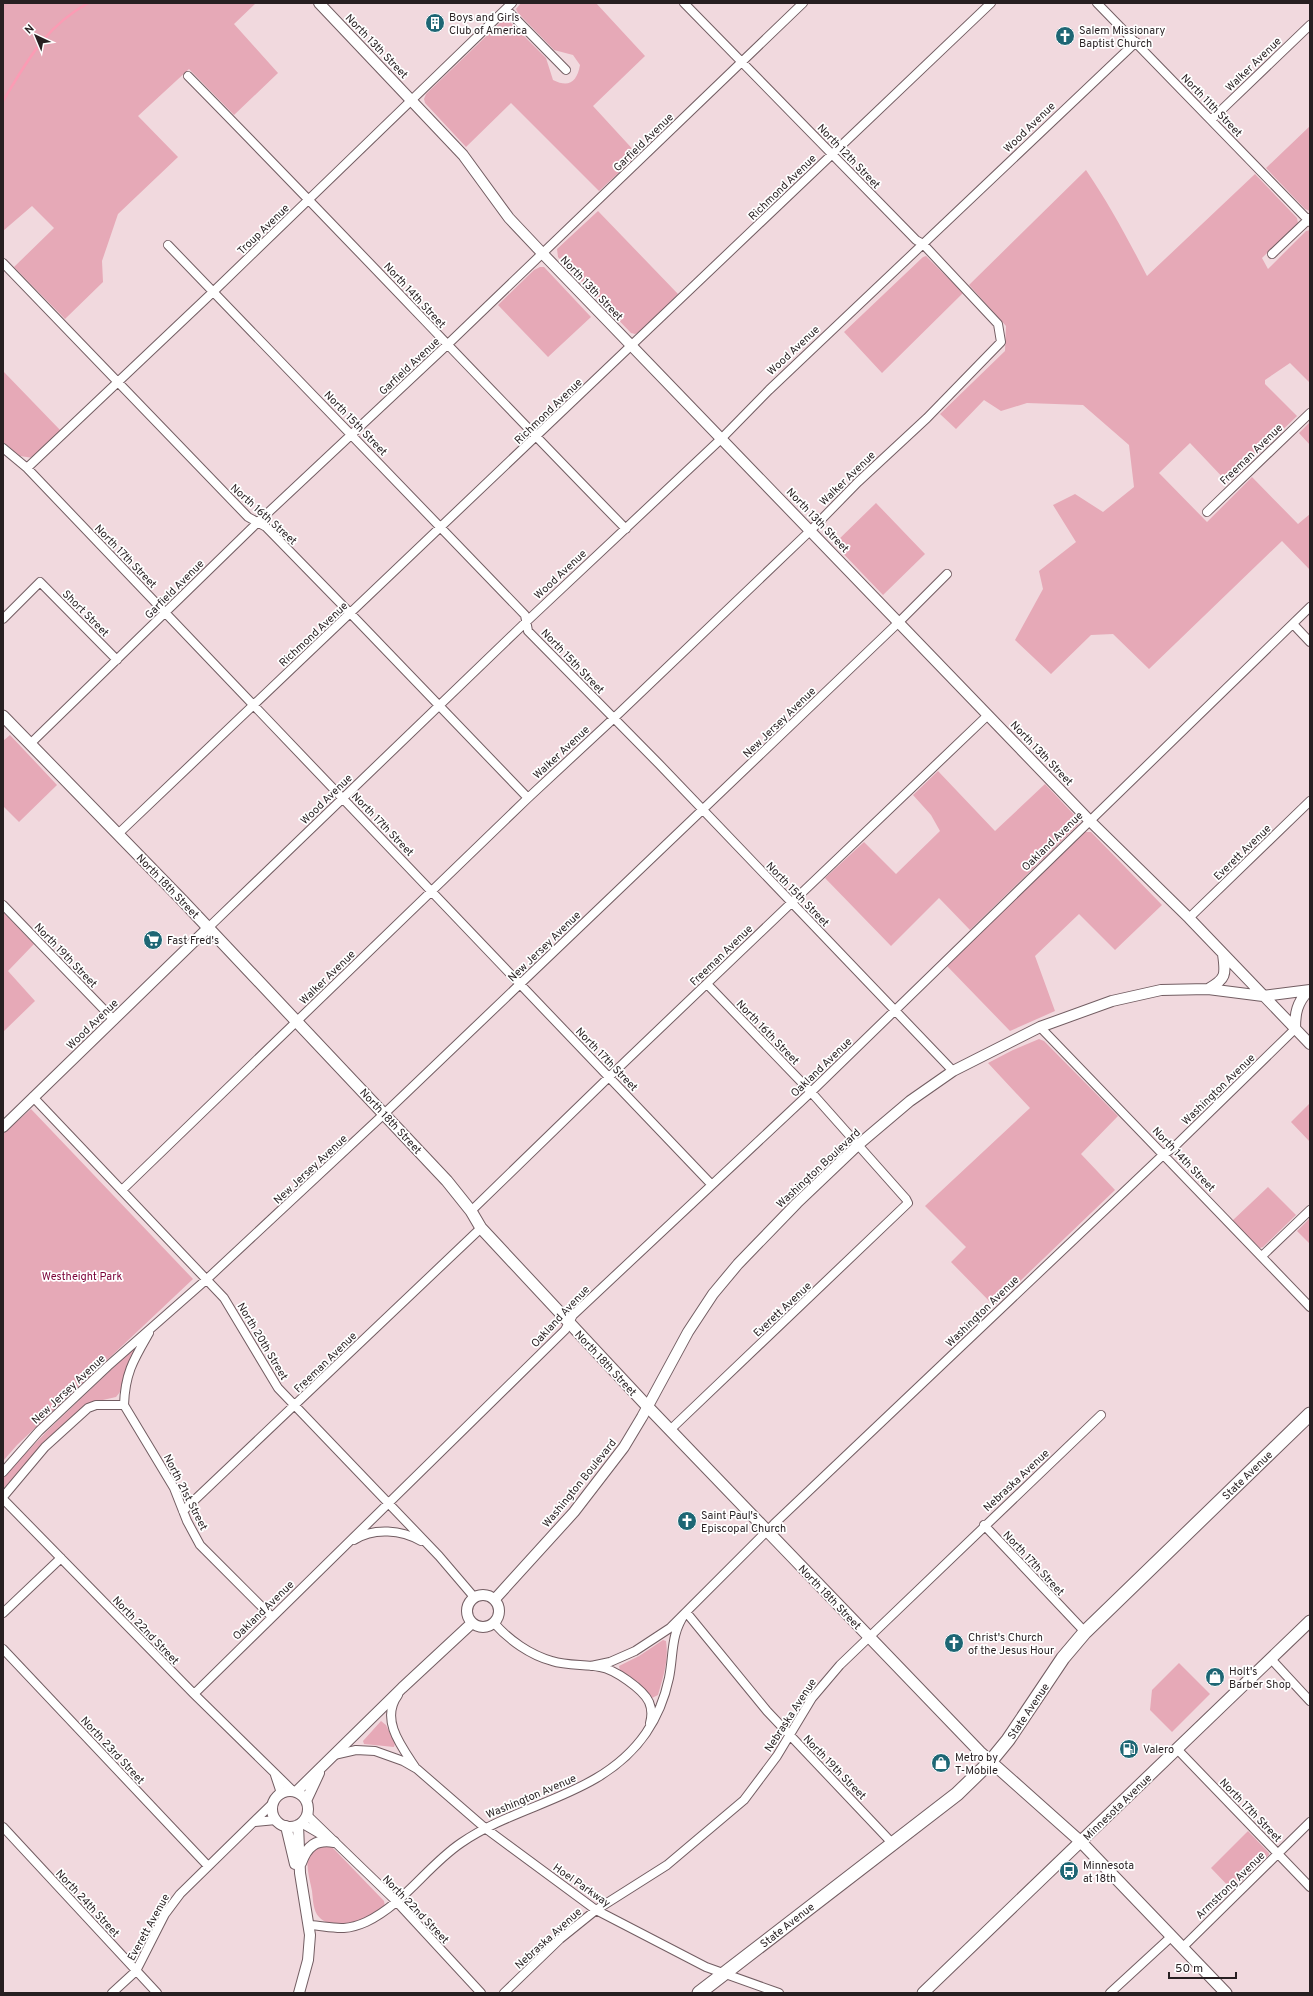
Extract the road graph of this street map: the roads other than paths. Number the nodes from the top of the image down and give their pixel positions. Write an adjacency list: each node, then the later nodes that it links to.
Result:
1 (319, 3): 12 (street, North 13th Street)
2 (684, 3): 9 (street, North 12th Street)
3 (803, 3): 9 (street, Garfield Avenue)
4 (991, 3): 14 (street, Richmond Avenue)
5 (1097, 3): 8 (street, North 11th Street)
6 (509, 6): 10 (street); 12 (street, Troup Avenue)
7 (1310, 25): 13 (street, Walker Avenue)
8 (1136, 42): 13 (street, North 11th Street); 17 (street, Wood Avenue)
9 (741, 62): 14 (street, North 12th Street); 19 (street, Garfield Avenue)
10 (566, 70)
11 (188, 76): 15 (street, North 14th Street)
12 (411, 100): 15 (street, Troup Avenue); 19 (street, North 13th Street)
13 (1211, 120): 16 (street, North 11th Street)
14 (832, 155): 17 (street, North 12th Street); 25 (street, Richmond Avenue)
15 (310, 199): 22 (street, Troup Avenue); 24 (street, North 14th Street)
16 (1309, 220): 20 (street)
17 (923, 244): 23 (street, North 12th Street); 30 (street, Wood Avenue)
18 (168, 245): 22 (street, North 15th Street)
19 (543, 254): 24 (street, Garfield Avenue); 25 (street, North 13th Street)
20 (1272, 254)
21 (3, 263): 26 (street, North 16th Street)
22 (214, 292): 26 (street, Troup Avenue); 28 (street, North 15th Street)
23 (998, 324): 37 (street, Walker Avenue)
24 (447, 345): 28 (street, Garfield Avenue); 29 (street, North 14th Street)
25 (632, 346): 29 (street, Richmond Avenue); 30 (street, North 13th Street)
26 (119, 383): 32 (street, Troup Avenue); 34 (street, North 16th Street)
27 (1310, 413): 33 (street, Freeman Avenue)
28 (352, 435): 34 (street, Garfield Avenue); 35 (street, North 15th Street)
29 (537, 436): 35 (street, Richmond Avenue); 36 (street, North 14th Street)
30 (722, 438): 36 (street, Wood Avenue); 37 (street, North 13th Street)
31 (3, 448): 32 (street, North 17th Street)
32 (27, 468): 40 (street, North 17th Street)
33 (1207, 512)
34 (257, 522): 40 (street, Garfield Avenue); 41 (street, North 16th Street)
35 (441, 528): 41 (street, Richmond Avenue); 43 (street, North 15th Street)
36 (626, 529): 43 (street, Wood Avenue)
37 (811, 530): 44 (street, North 13th Street); 52 (street, Walker Avenue)
38 (946, 574): 44 (street, New Jersey Avenue)
39 (1310, 607): 45 (street, Oakland Avenue)
40 (165, 613): 47 (street, Garfield Avenue); 48 (street, North 17th Street)
41 (351, 614): 48 (street, Richmond Avenue); 49 (street, North 16th Street)
42 (3, 619): 47 (street, Short Street)
43 (526, 622): 49 (street, Wood Avenue); 52 (street, North 15th Street)
44 (899, 622): 50 (street, North 13th Street); 57 (street, New Jersey Avenue)
45 (1293, 624): 46 (street); 58 (street, Oakland Avenue)
46 (1310, 642)
47 (117, 660): 53 (street, Garfield Avenue)
48 (255, 705): 55 (street, North 17th Street); 59 (street, Richmond Avenue)
49 (440, 706): 54 (street, North 16th Street); 55 (street, Wood Avenue)
50 (988, 715): 58 (street, North 13th Street); 61 (street, Freeman Avenue)
51 (3, 716): 53 (main road, North 18th Street)
52 (613, 718): 54 (street, Walker Avenue); 57 (street, North 15th Street)
53 (30, 744): 59 (main road, North 18th Street)
54 (528, 798): 60 (street, Walker Avenue)
55 (343, 799): 60 (street, North 17th Street); 64 (street, Wood Avenue)
56 (1310, 801): 63 (street, Everett Avenue)
57 (703, 810): 61 (street, North 15th Street); 66 (street, New Jersey Avenue)
58 (1089, 820): 63 (street, North 13th Street); 71 (street, Oakland Avenue)
59 (118, 834): 64 (main road, North 18th Street)
60 (431, 891): 66 (street, North 17th Street); 73 (street, Walker Avenue)
61 (790, 903): 67 (street, Freeman Avenue); 71 (street, North 15th Street)
62 (3, 906): 72 (street, North 19th Street)
63 (1189, 918): 65 (street, North 13th Street)
64 (208, 928): 72 (street, Wood Avenue); 73 (main road, North 18th Street)
65 (1223, 954): 68 (street); 70 (street, North 13th Street)
66 (521, 984): 78 (street, North 17th Street); 81 (street, New Jersey Avenue)
67 (707, 984): 78 (street, Freeman Avenue); 79 (street, North 16th Street)
68 (1208, 989): 70 (street, Washington Boulevard); 74 (street, Washington Boulevard)
69 (1309, 991): 70 (street, Washington Boulevard); 75 (street)
70 (1263, 996): 75 (street, North 13th Street)
71 (895, 1010): 77 (street, North 15th Street); 79 (street, Oakland Avenue)
72 (114, 1020): 80 (street, Wood Avenue)
73 (296, 1022): 81 (main road, North 18th Street); 86 (street, Walker Avenue)
74 (1040, 1027): 77 (street, Washington Boulevard); 84 (street, North 14th Street)
75 (1295, 1029): 76 (street, North 13th Street); 84 (street, Washington Avenue)
76 (1310, 1044)
77 (953, 1071): 83 (street, Washington Boulevard)
78 (609, 1076): 85 (street, North 17th Street); 89 (street, Freeman Avenue)
79 (811, 1092): 83 (street, North 16th Street); 85 (street, Oakland Avenue)
80 (34, 1097): 82 (street, Wood Avenue); 86 (street, North 20th Street)
81 (384, 1114): 89 (main road, North 18th Street); 92 (street, New Jersey Avenue)
82 (3, 1127)
83 (858, 1145): 87 (street, North 16th Street); 98 (street, Washington Boulevard)
84 (1164, 1154): 91 (street, North 14th Street); 107 (street, Washington Avenue)
85 (711, 1184): 94 (street, Oakland Avenue)
86 (122, 1190): 92 (street, North 20th Street)
87 (908, 1203): 101 (street, Everett Avenue)
88 (1310, 1210): 91 (street)
89 (471, 1211): 90 (main road, North 18th Street)
90 (481, 1228): 94 (main road, North 18th Street); 97 (street, Freeman Avenue)
91 (1262, 1256): 93 (street, North 14th Street)
92 (207, 1280): 95 (street, New Jersey Avenue); 97 (street, North 20th Street)
93 (1310, 1307)
94 (569, 1323): 98 (main road, North 18th Street); 104 (street, Oakland Avenue)
95 (152, 1328): 96 (street, New Jersey Avenue); 102 (street, New Jersey Avenue)
96 (124, 1405): 103 (street); 105 (street, North 21st Street)
97 (294, 1406): 104 (street, North 20th Street); 105 (street, Freeman Avenue)
98 (647, 1406): 101 (main road, North 18th Street); 112 (street, Washington Boulevard)
99 (1310, 1414): 119 (main road, State Avenue)
100 (1100, 1415): 106 (street, Nebraska Avenue)
101 (670, 1430): 107 (main road, North 18th Street)
102 (3, 1472)
103 (3, 1498): 110 (street, North 22nd Street)
104 (388, 1502): 108 (street, Oakland Avenue); 109 (street, North 20th Street)
105 (183, 1511): 115 (street, North 21st Street)
106 (984, 1525): 119 (street, North 17th Street); 120 (street, Nebraska Avenue)
107 (767, 1531): 113 (street, Washington Avenue); 120 (main road, North 18th Street)
108 (349, 1543): 109 (street, Oakland Avenue); 115 (street, Oakland Avenue)
109 (439, 1556): 111 (street, North 20th Street)
110 (61, 1558): 114 (street); 125 (street, North 22nd Street)
111 (474, 1597): 112 (street); 117 (street)
112 (495, 1599): 118 (street)
113 (686, 1612): 123 (street, Washington Avenue); 127 (street, Washington Avenue); 128 (street, North 19th Street)
114 (3, 1613)
115 (271, 1616): 125 (street, Oakland Avenue)
116 (1310, 1621): 122 (main road, Minnesota Avenue)
117 (472, 1623): 118 (street); 124 (street)
118 (494, 1623): 123 (street)
119 (1085, 1632): 131 (main road, State Avenue)
120 (868, 1637): 128 (street, Nebraska Avenue); 131 (main road, North 18th Street)
121 (3, 1649): 149 (street, North 23rd Street)
122 (1270, 1660): 126 (street); 129 (main road, Minnesota Avenue)
123 (591, 1666): 127 (street)
124 (402, 1688): 130 (street); 133 (street, Hoel Parkway)
125 (194, 1694): 134 (street, North 22nd Street)
126 (1310, 1701)
127 (645, 1735): 144 (street, Washington Avenue)
128 (790, 1735): 147 (street, North 19th Street); 153 (street, Nebraska Avenue)
129 (1177, 1749): 146 (main road, Minnesota Avenue); 148 (street, North 17th Street)
130 (332, 1755): 132 (street); 133 (street, Hoel Parkway)
131 (990, 1762): 146 (main road, North 18th Street); 147 (main road, State Avenue)
132 (322, 1766): 135 (street); 137 (street)
133 (417, 1769): 144 (street, Hoel Parkway)
134 (274, 1775): 135 (street, North 22nd Street); 136 (street, North 22nd Street)
135 (294, 1792): 136 (street); 137 (street)
136 (277, 1798): 138 (street); 140 (street, Everett Avenue)
137 (306, 1801): 139 (street)
138 (276, 1820): 140 (street); 142 (street)
139 (302, 1821): 142 (street); 145 (street, North 22nd Street); 150 (street)
140 (254, 1822): 149 (street, Everett Avenue)
141 (1310, 1822): 148 (street, Armstrong Avenue)
142 (286, 1826): 150 (street)
143 (3, 1827): 157 (street, North 24th Street)
144 (485, 1828): 152 (street, Washington Avenue); 153 (street, Hoel Parkway)
145 (334, 1842): 150 (street); 152 (street, North 22nd Street)
146 (1081, 1842): 155 (main road, North 18th Street); 166 (main road, Minnesota Avenue)
147 (893, 1844): 158 (main road, State Avenue)
148 (1278, 1854): 151 (street, North 17th Street); 156 (street, Armstrong Avenue)
149 (208, 1866): 157 (street, Everett Avenue)
150 (301, 1868): 154 (street)
151 (1310, 1887)
152 (396, 1902): 154 (street, Washington Avenue); 162 (street, North 22nd Street)
153 (596, 1910): 158 (street, Hoel Parkway); 163 (street, Nebraska Avenue)
154 (310, 1925): 161 (street)
155 (1172, 1936): 156 (main road, North 18th Street); 167 (street)
156 (1183, 1947): 168 (main road, North 18th Street)
157 (136, 1971): 159 (street, Everett Avenue); 160 (street, North 24th Street)
158 (724, 1974): 164 (main road, State Avenue); 165 (street, Hoel Parkway)
159 (112, 1993)
160 (157, 1993)
161 (299, 1993)
162 (481, 1993)
163 (504, 1993)
164 (700, 1993)
165 (779, 1993)
166 (924, 1993)
167 (1110, 1993)
168 (1226, 1993)

